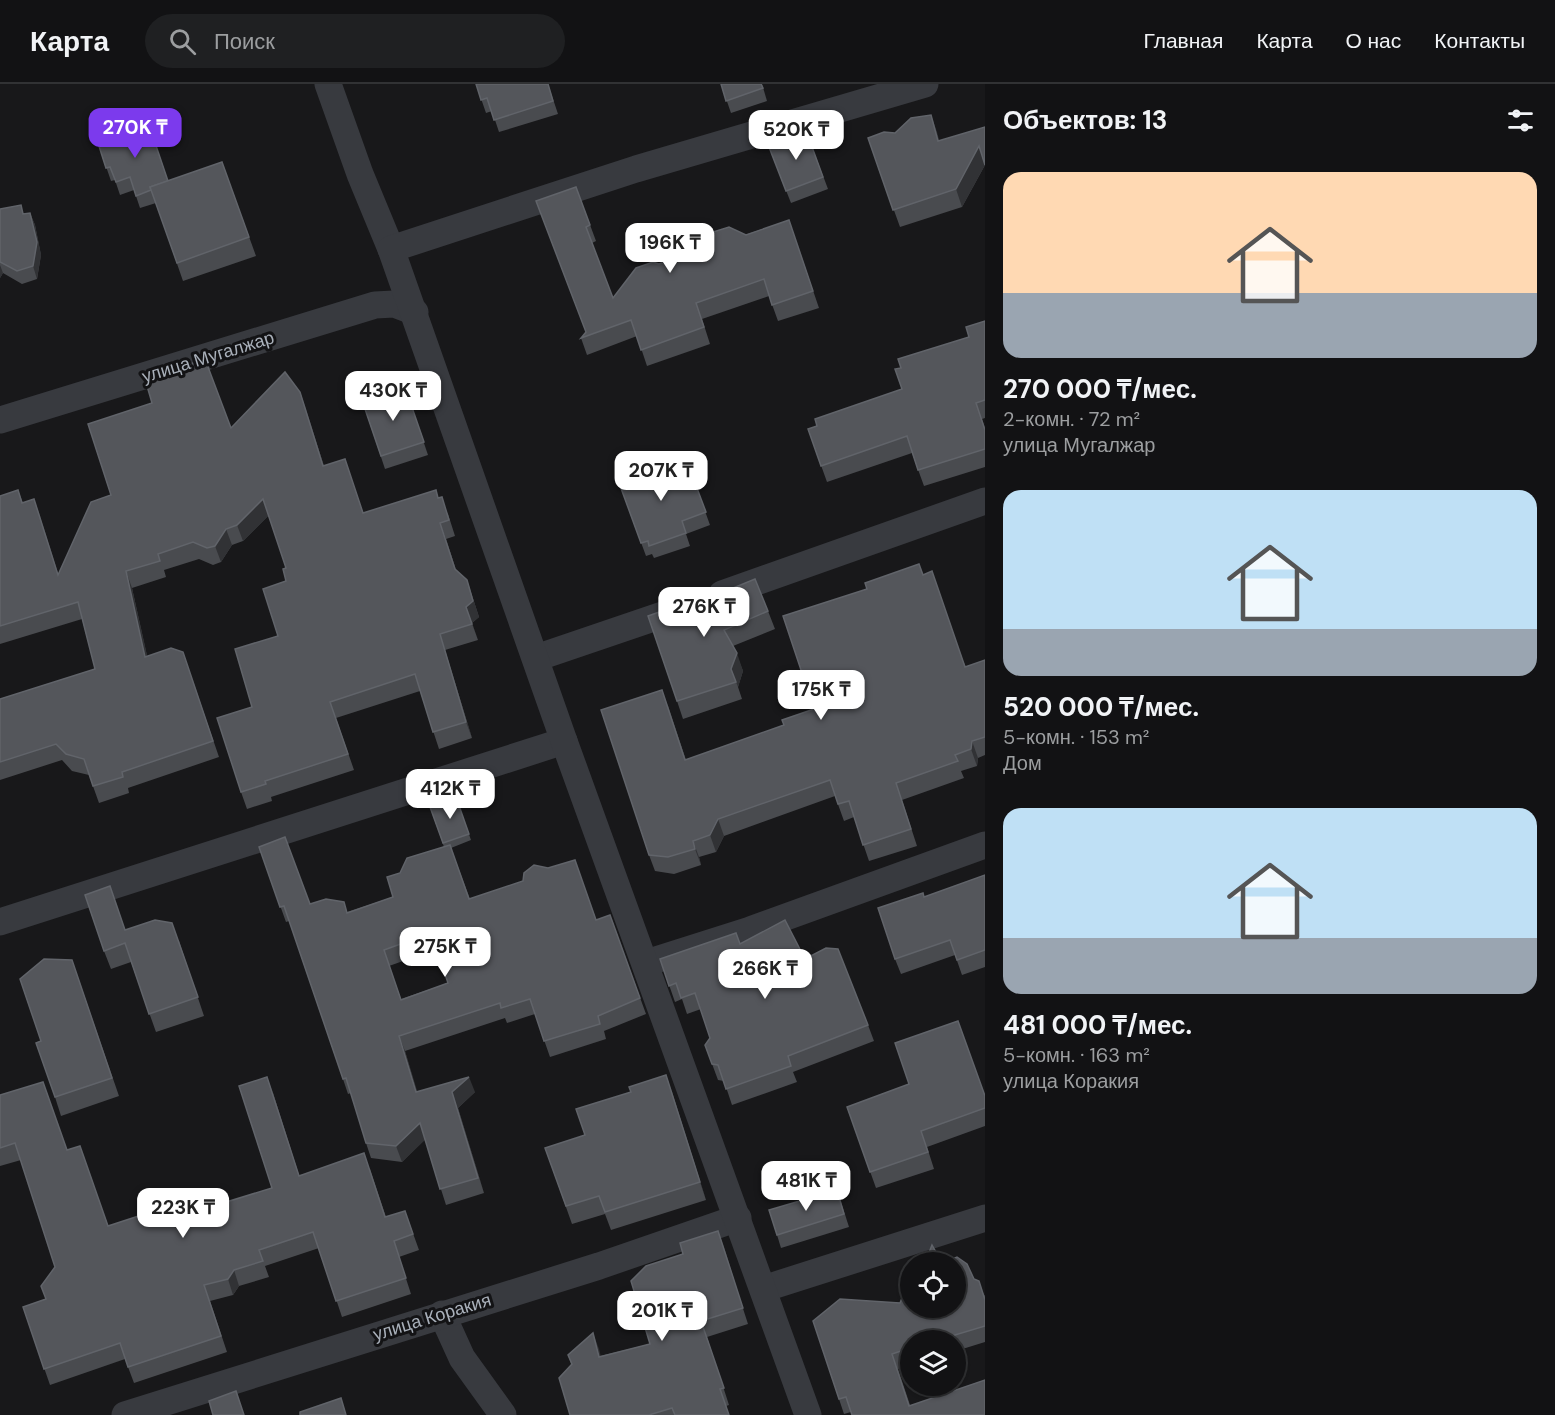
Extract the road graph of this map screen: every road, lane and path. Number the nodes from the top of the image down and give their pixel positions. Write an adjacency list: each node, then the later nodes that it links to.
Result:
1 (328, 84): 3 (street)
2 (925, 84): 3 (street)
3 (391, 249): 4 (street)
4 (415, 312): 5 (street, улица Мугалжар); 7 (street)
5 (0, 420)
6 (985, 501): 7 (street)
7 (536, 658): 8 (street)
8 (564, 741): 10 (street); 11 (street)
9 (985, 845): 11 (street)
10 (0, 922)
11 (646, 963): 12 (street)
12 (738, 1218): 14 (street); 15 (street, улица Коракия)
13 (985, 1218): 14 (street)
14 (763, 1289): 18 (street)
15 (442, 1314): 16 (street, улица Коракия); 17 (street)
16 (125, 1415)
17 (503, 1415)
18 (808, 1415)

